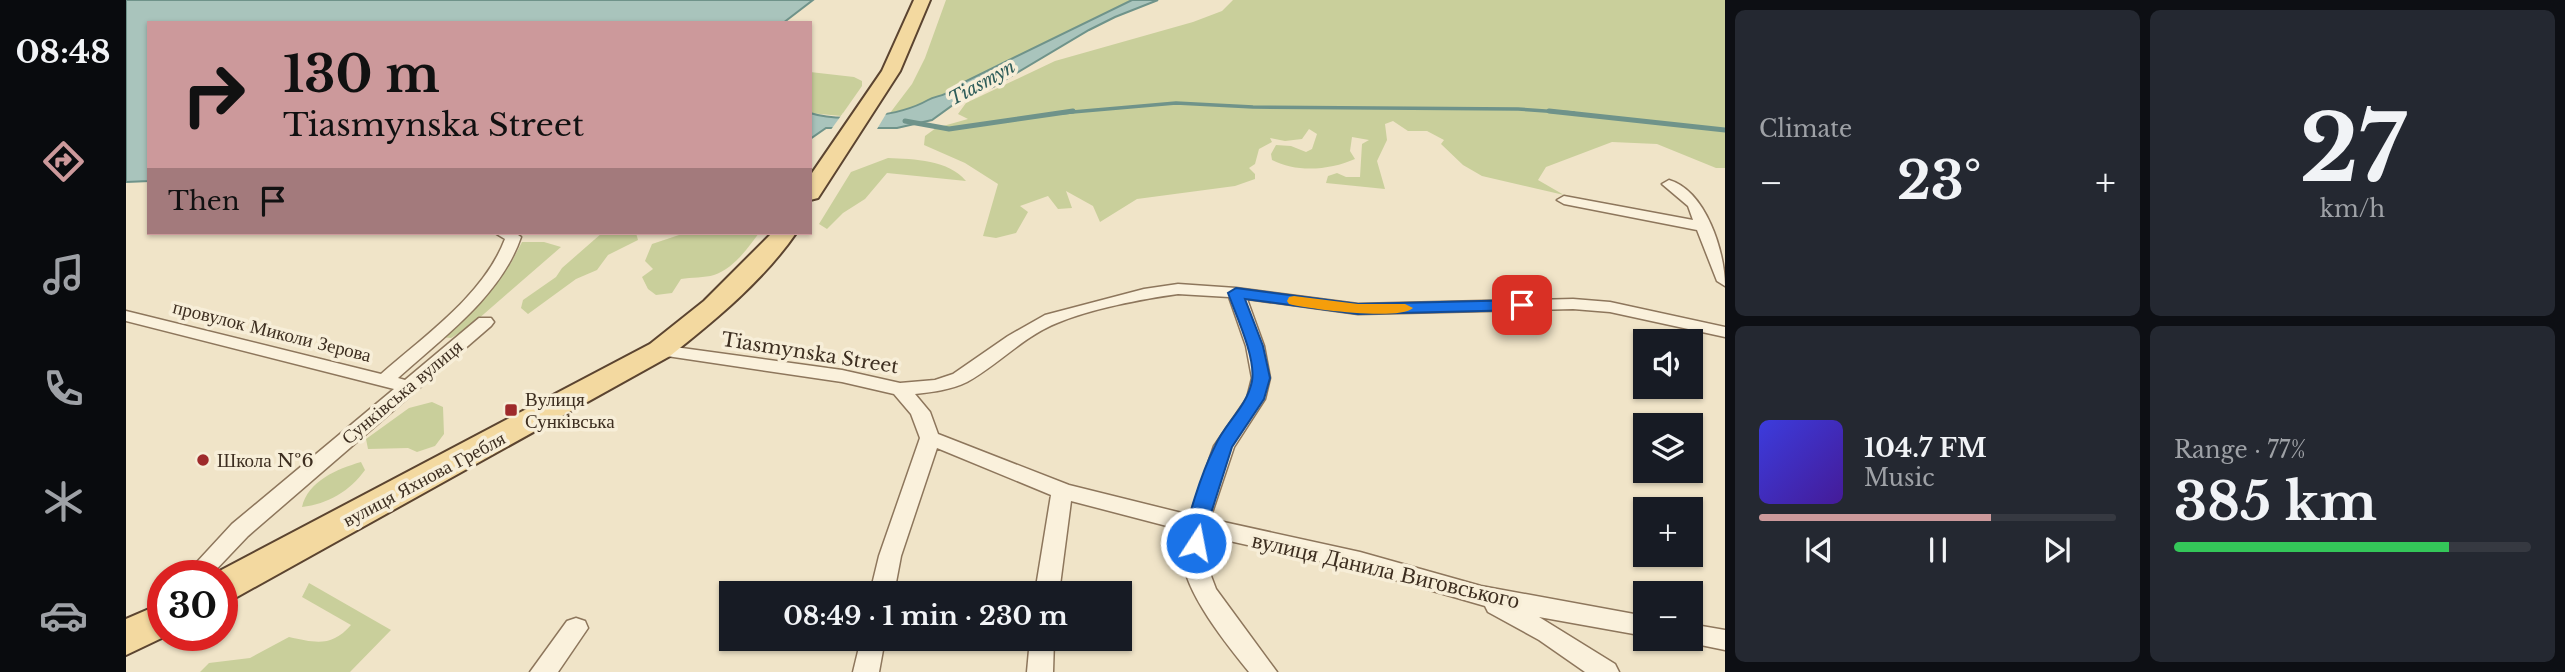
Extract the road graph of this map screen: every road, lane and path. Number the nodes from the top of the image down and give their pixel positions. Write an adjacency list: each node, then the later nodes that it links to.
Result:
1 (922, 0): 3 (main road)
2 (1669, 184): 5 (street)
3 (812, 190)
4 (1564, 200): 5 (street)
5 (1704, 227): 8 (street)
6 (508, 235): 14 (street, Сунківська вулиця)
7 (780, 238): 13 (main road, вулиця Яхнова Гребля)
8 (1725, 281)
9 (1236, 293): 12 (street, Tiasmynska Street); 15 (street, Tiasmynska Street); 21 (street)
10 (126, 316): 14 (street, провулок Миколи Зерова)
11 (485, 321): 16 (street, Сунківська вулиця)
12 (1725, 332)
13 (660, 350): 17 (street, Tiasmynska Street); 23 (main road, вулиця Яхнова Гребля)
14 (384, 381): 16 (street, провулок Миколи Зерова)
15 (937, 386): 17 (street, Tiasmynska Street); 18 (street)
16 (409, 387): 22 (street, Сунківська вулиця)
17 (900, 389): 18 (street)
18 (920, 412): 19 (street)
19 (930, 438): 20 (street, вулиця Данила Виговського); 24 (street)
20 (1062, 491): 21 (street, вулиця Данила Виговського); 25 (street)
21 (1197, 526): 26 (street, вулиця Данила Виговського); 36 (street)
22 (211, 560)
23 (238, 578)
24 (885, 581)
25 (1049, 581)
26 (1481, 596): 27 (street, вулиця Данила Виговського); 37 (street)
27 (1633, 624)
28 (576, 628): 33 (street)
29 (1703, 636): 30 (street)
30 (1725, 640)
31 (870, 651): 34 (street)
32 (1041, 651): 35 (street)
33 (543, 672)
34 (866, 672)
35 (1040, 672)
36 (1264, 672)
37 (1606, 672)

